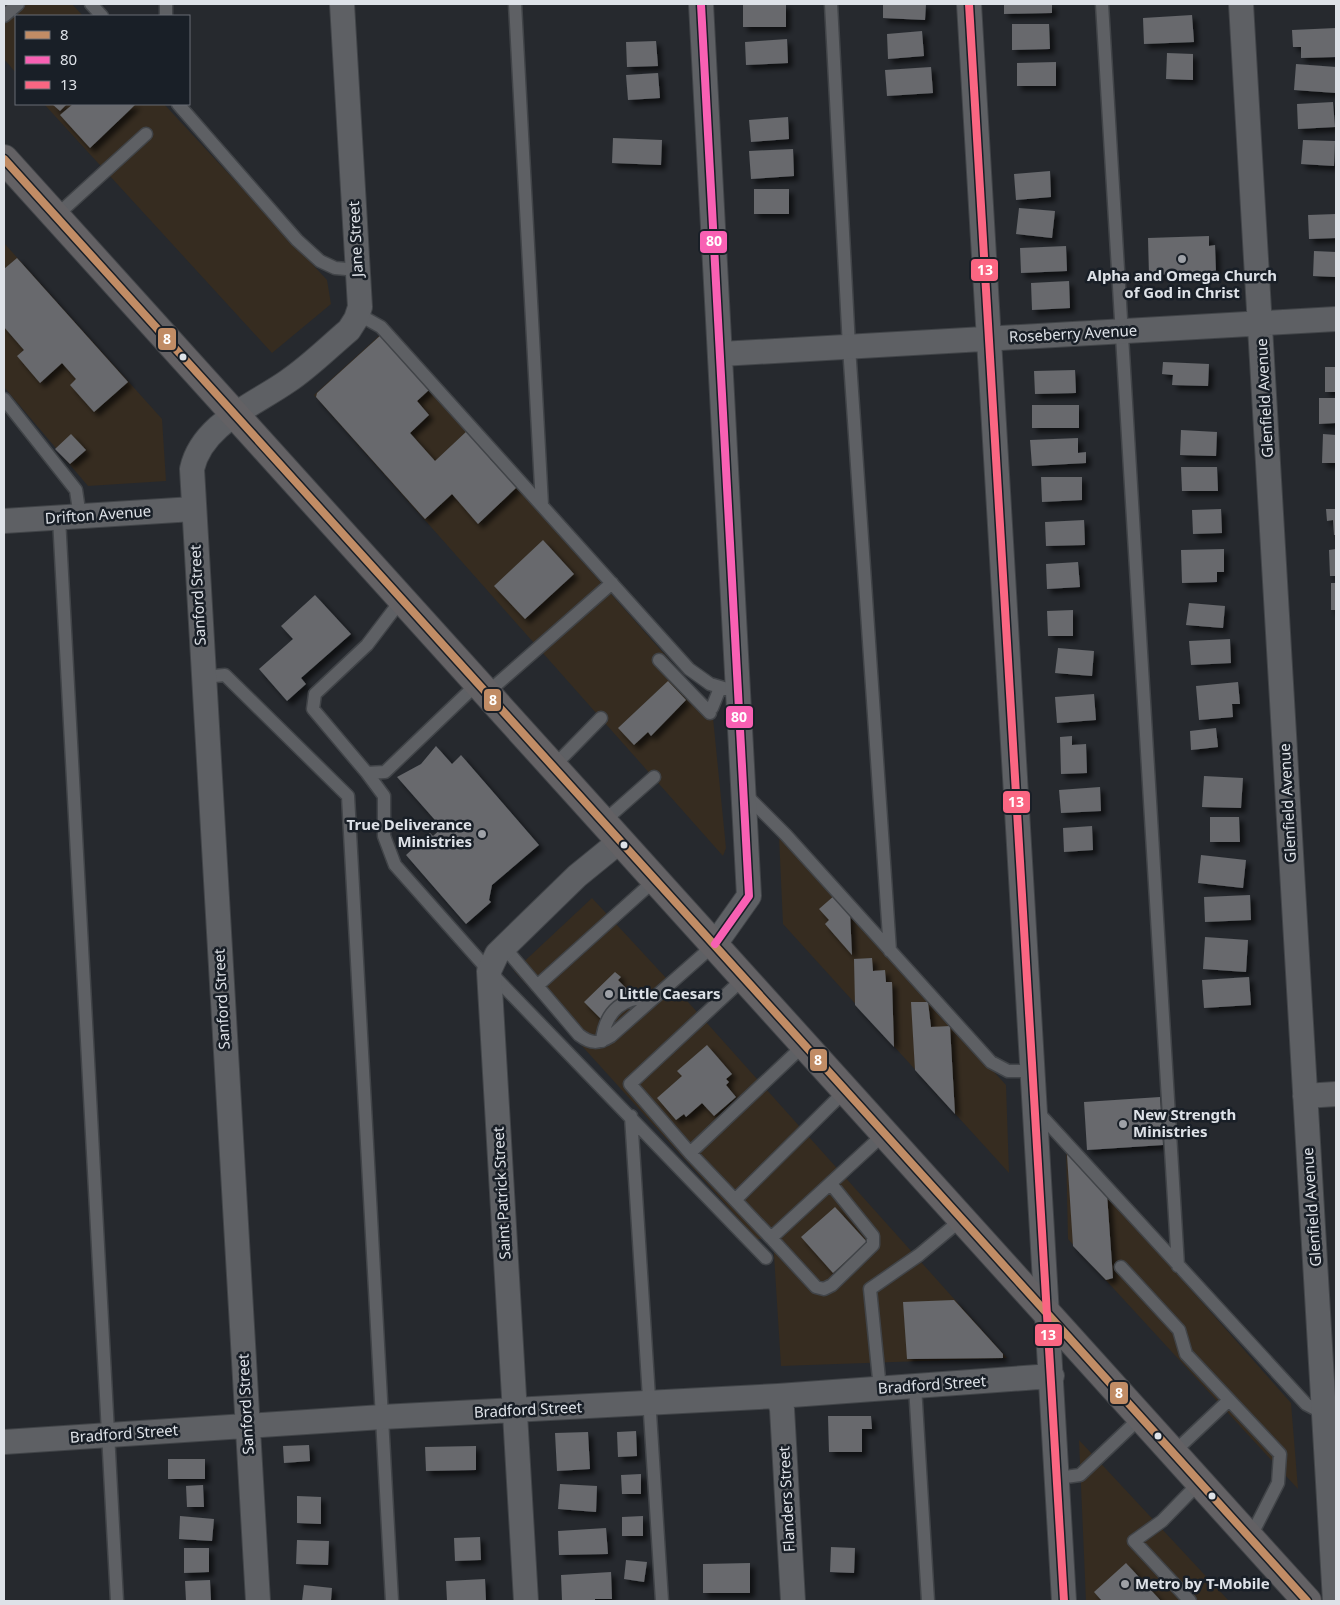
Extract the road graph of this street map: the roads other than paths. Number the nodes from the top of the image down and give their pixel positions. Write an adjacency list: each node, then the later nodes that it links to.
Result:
1 (18, 4): 11 (lane)
2 (91, 4): 10 (lane)
3 (342, 4): 16 (street, Jane Street)
4 (515, 4): 26 (lane)
5 (701, 4): 23 (street)
6 (831, 4): 22 (lane)
7 (969, 4): 21 (street)
8 (1102, 4): 20 (lane)
9 (1242, 4): 19 (street, Glenfield Avenue)
10 (101, 15)
11 (4, 16)
12 (179, 105): 16 (lane)
13 (146, 134): 15 (lane)
14 (4, 159): 15 (main road)
15 (56, 216): 25 (main road)
16 (358, 270): 17 (street, Jane Street)
17 (358, 314): 25 (street); 26 (lane)
18 (1336, 319): 19 (street, Roseberry Avenue)
19 (1261, 323): 20 (street, Roseberry Avenue); 53 (street, Glenfield Avenue)
20 (1122, 331): 21 (street, Roseberry Avenue); 63 (lane)
21 (988, 339): 22 (street, Roseberry Avenue); 50 (street)
22 (849, 347): 23 (street, Roseberry Avenue); 45 (lane)
23 (721, 354): 35 (street)
24 (4, 399): 28 (lane)
25 (234, 413): 27 (street, Sanford Street); 31 (main road)
26 (542, 505): 30 (lane)
27 (193, 509): 28 (street, Drifton Avenue); 33 (street, Sanford Street)
28 (70, 518): 29 (street, Drifton Avenue); 77 (lane)
29 (4, 521)
30 (612, 583): 32 (lane); 34 (lane)
31 (402, 599): 34 (main road); 38 (lane)
32 (665, 654): 35 (lane); 35 (lane)
33 (203, 677): 74 (lane); 76 (street, Sanford Street)
34 (482, 688): 37 (main road); 38 (lane)
35 (728, 690): 40 (street)
36 (601, 718): 37 (lane)
37 (553, 767): 41 (main road)
38 (367, 774): 46 (lane)
39 (654, 777): 41 (lane)
40 (742, 792): 43 (street); 45 (lane)
41 (611, 831): 42 (main road); 44 (street)
42 (656, 879): 43 (main road); 48 (lane)
43 (715, 944): 47 (main road); 48 (lane)
44 (504, 947): 46 (street); 48 (lane)
45 (890, 950): 50 (lane)
46 (489, 971): 55 (lane); 72 (street, Saint Patrick Street)
47 (744, 977): 49 (main road); 57 (lane)
48 (537, 986)
49 (805, 1044): 51 (main road); 57 (lane)
50 (1032, 1071): 54 (street)
51 (846, 1090): 56 (main road); 59 (lane)
52 (1336, 1094): 53 (street)
53 (1304, 1096): 73 (street, Glenfield Avenue)
54 (1034, 1108): 63 (lane); 65 (street)
55 (630, 1116): 62 (lane); 71 (lane)
56 (885, 1133): 58 (lane); 60 (main road)
57 (690, 1153): 59 (lane)
58 (831, 1184): 61 (lane); 61 (lane)
59 (735, 1200): 61 (lane)
60 (962, 1219): 65 (main road); 68 (lane)
61 (771, 1238)
62 (766, 1258)
63 (1178, 1266): 73 (lane)
64 (1121, 1267): 70 (lane)
65 (1047, 1313): 66 (street); 75 (main road)
66 (1052, 1376): 67 (street, Bradford Street); 80 (street)
67 (915, 1386): 68 (street, Bradford Street); 89 (lane)
68 (880, 1389): 69 (street, Bradford Street)
69 (778, 1396): 71 (street, Bradford Street); 88 (street, Flanders Street)
70 (1228, 1401): 79 (lane); 82 (lane)
71 (650, 1403): 72 (street, Bradford Street); 87 (lane)
72 (514, 1410): 74 (street, Bradford Street); 86 (street, Saint Patrick Street)
73 (1331, 1416): 93 (street, Glenfield Avenue)
74 (382, 1417): 76 (street, Bradford Street); 85 (lane)
75 (1141, 1417): 79 (main road); 80 (lane)
76 (248, 1426): 77 (street, Bradford Street); 84 (street, Sanford Street)
77 (107, 1435): 78 (street, Bradford Street); 83 (lane)
78 (4, 1442)
79 (1173, 1453): 81 (main road)
80 (1058, 1478): 90 (street)
81 (1200, 1482): 82 (main road); 91 (lane)
82 (1250, 1538): 92 (main road)
83 (117, 1601)
84 (258, 1601)
85 (392, 1601)
86 (526, 1601)
87 (662, 1601)
88 (793, 1601)
89 (928, 1601)
90 (1064, 1601)
91 (1190, 1601)
92 (1307, 1601)
93 (1335, 1601)

